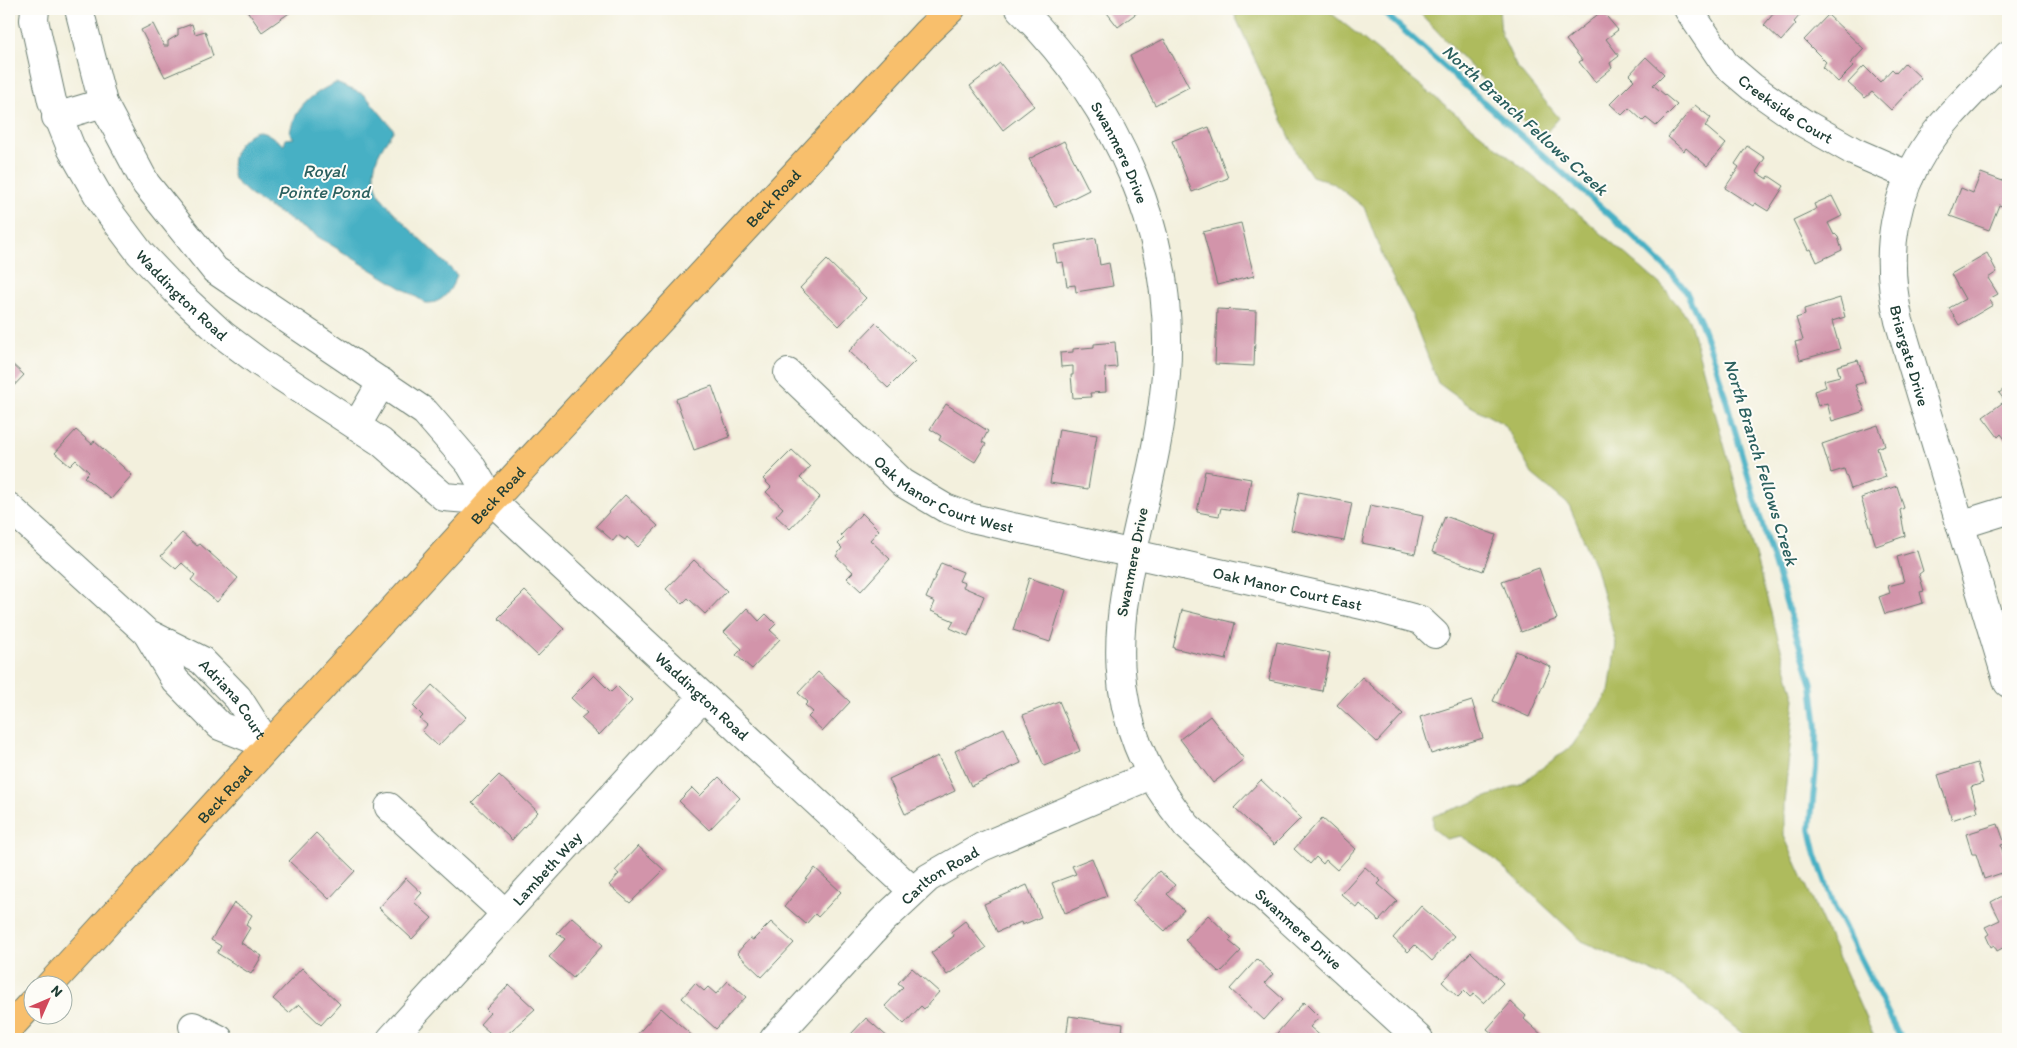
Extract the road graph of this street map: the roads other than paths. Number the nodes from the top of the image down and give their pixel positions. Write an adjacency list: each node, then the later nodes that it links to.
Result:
1 (80, 9): 7 (street, Waddington Road)
2 (951, 9): 13 (main road, Beck Road)
3 (1020, 9): 17 (street, Swanmere Drive)
4 (1688, 9): 9 (street, Creekside Court)
5 (33, 10): 8 (street, Waddington Road)
6 (2008, 55): 9 (street, Briargate Drive)
7 (103, 103): 8 (street); 11 (street, Waddington Road)
8 (56, 117): 12 (street, Waddington Road)
9 (1910, 176): 16 (street, Briargate Drive)
10 (788, 373): 17 (street, Oak Manor Court West)
11 (382, 382): 12 (street); 13 (street, Waddington Road)
12 (358, 425): 13 (street, Waddington Road)
13 (492, 501): 20 (street, Waddington Road); 21 (main road, Beck Road)
14 (9, 506): 21 (street, Adriana Court)
15 (2008, 510): 16 (street)
16 (1960, 525): 19 (street, Briargate Drive)
17 (1133, 552): 18 (street, Oak Manor Court East); 22 (street, Swanmere Drive)
18 (1435, 634)
19 (2008, 683)
20 (703, 697): 24 (street, Waddington Road); 25 (street, Lambeth Way)
21 (268, 745): 26 (main road, Beck Road)
22 (1151, 775): 24 (street, Carlton Road); 33 (street, Swanmere Drive)
23 (389, 807): 25 (street)
24 (913, 890): 32 (street, Carlton Road)
25 (504, 912): 31 (street, Lambeth Way)
26 (58, 976)
27 (22, 1014): 29 (main road)
28 (193, 1026): 30 (street)
29 (9, 1028)
30 (219, 1039)
31 (391, 1039)
32 (774, 1039)
33 (1419, 1039)

